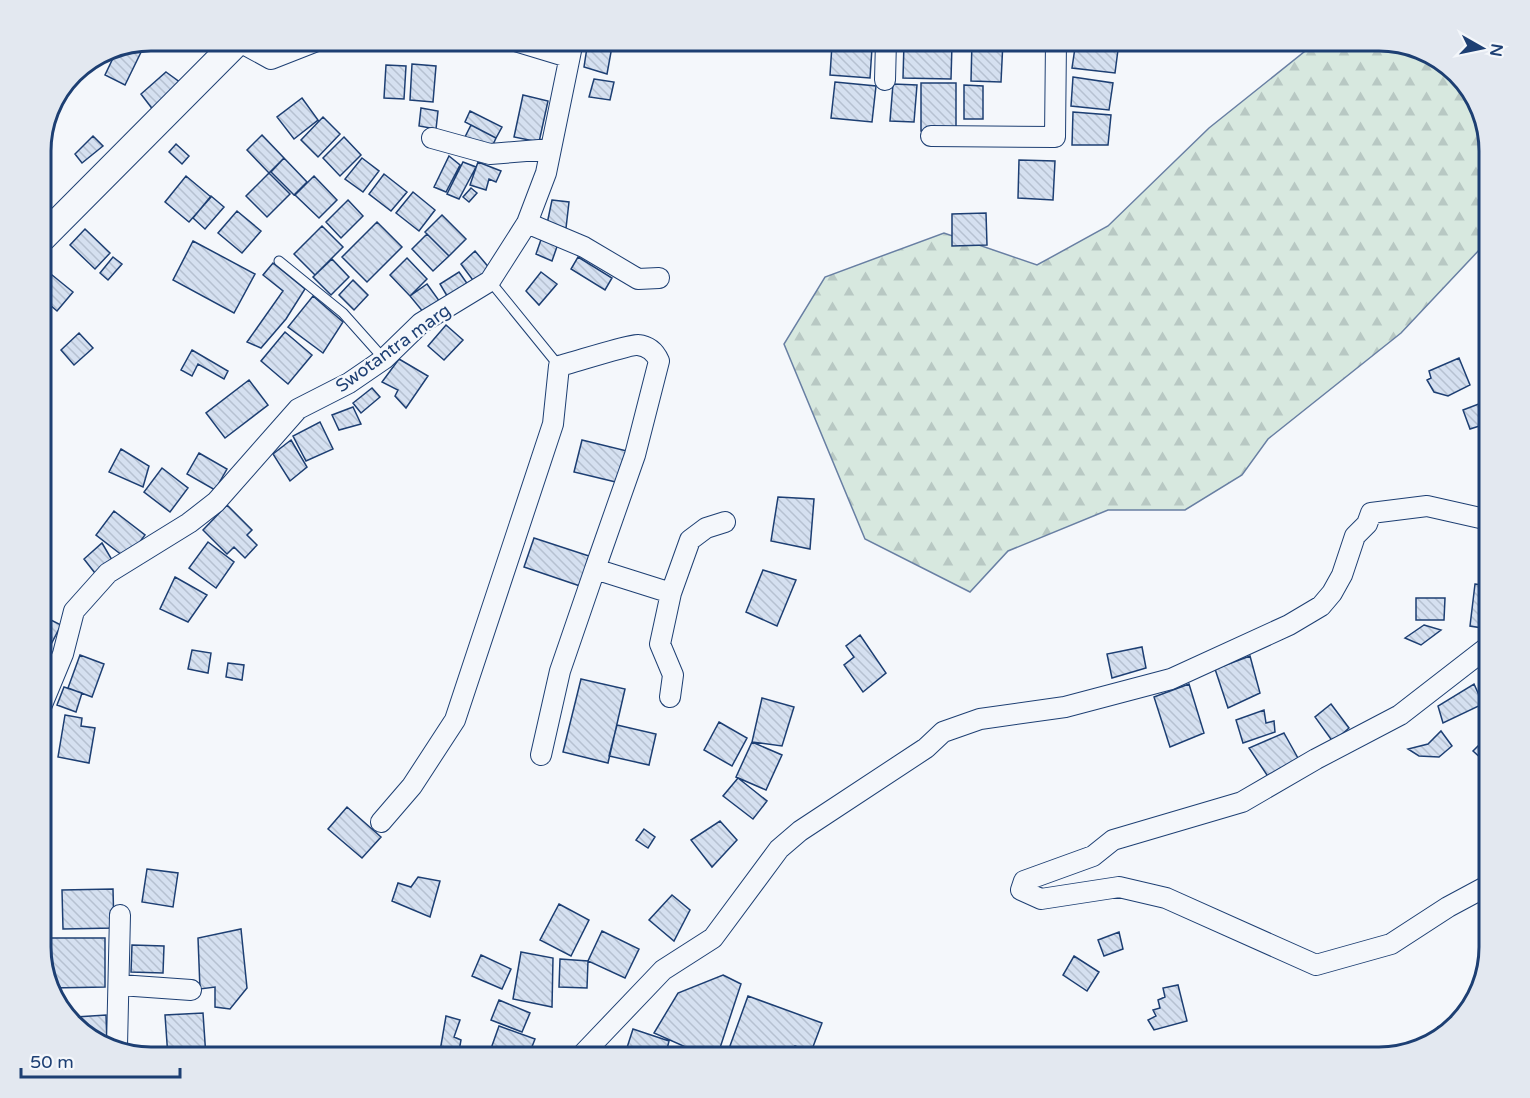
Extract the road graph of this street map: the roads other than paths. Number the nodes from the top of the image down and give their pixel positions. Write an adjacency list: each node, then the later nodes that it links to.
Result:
1 (228, 51): 12 (main road)
2 (257, 51): 3 (street)
3 (289, 51)
4 (570, 51): 10 (street, Swotantra marg)
5 (886, 51): 7 (street)
6 (1056, 51): 8 (street)
7 (885, 80)
8 (931, 136)
9 (432, 138): 10 (street)
10 (550, 149): 11 (street, Swotantra marg)
11 (527, 223): 14 (street); 15 (street, Swotantra marg)
12 (51, 229)
13 (279, 261): 16 (lane)
14 (659, 278)
15 (490, 281): 16 (street, Swotantra marg); 17 (lane)
16 (384, 359): 23 (street, Swotantra marg)
17 (559, 366): 20 (street); 26 (street)
18 (1479, 518): 32 (street)
19 (725, 522): 21 (street)
20 (595, 569): 21 (street); 25 (street)
21 (671, 593): 24 (street)
22 (1479, 654): 27 (street)
23 (51, 683)
24 (670, 697)
25 (541, 755)
26 (381, 822)
27 (1479, 891)
28 (120, 915): 29 (street)
29 (120, 986): 30 (street); 31 (street)
30 (191, 990)
31 (117, 1041)
32 (590, 1047)

